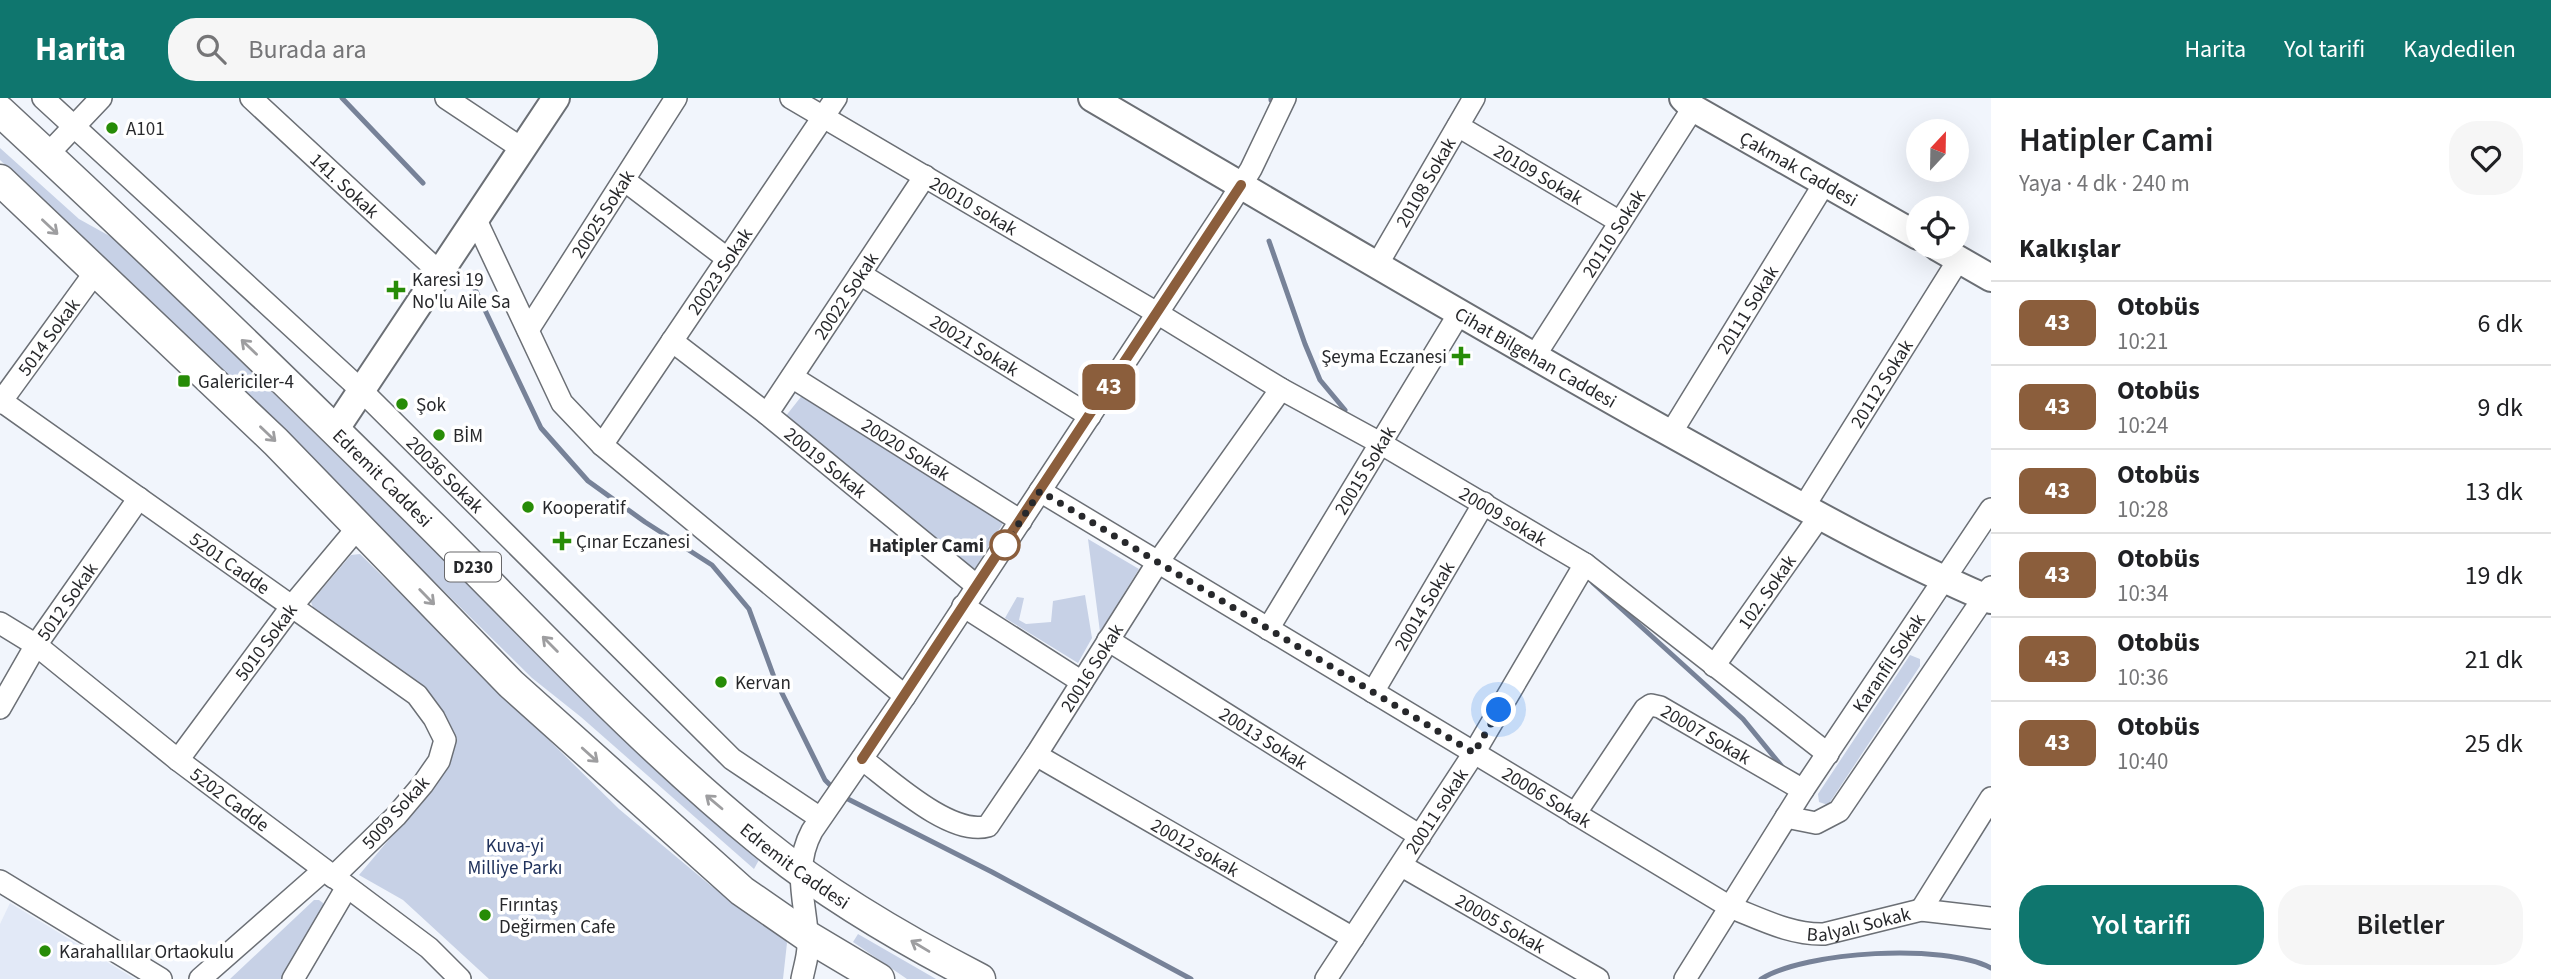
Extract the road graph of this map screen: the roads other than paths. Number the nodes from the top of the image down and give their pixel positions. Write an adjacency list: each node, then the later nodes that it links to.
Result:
1 (43, 98): 15 (street, 20036 Sokak)
2 (101, 98): 15 (street)
3 (251, 98): 34 (street, 141. Sokak)
4 (446, 98): 18 (street)
5 (556, 98): 18 (main road)
6 (676, 98): 22 (street, 20025 Sokak)
7 (791, 98): 14 (street, 20010 sokak)
8 (836, 98): 14 (street, 20023 Sokak)
9 (1092, 98): 24 (main road, Cihat Bilgehan Caddesi)
10 (1285, 98): 24 (street)
11 (1474, 98): 16 (street, 20108 Sokak)
12 (1688, 103): 23 (main road, Çakmak Caddesi); 26 (street, 20110 Sokak)
13 (0, 111): 19 (highway, Edremit Caddesi / D230)
14 (824, 117): 20 (street, 20010 sokak); 29 (street, 20023 Sokak)
15 (75, 126): 19 (street); 44 (street, 20036 Sokak)
16 (1458, 126): 26 (street, 20109 Sokak); 32 (street, 20108 Sokak)
17 (0, 132): 28 (highway)
18 (521, 148): 25 (main road)
19 (47, 155): 28 (highway, Edremit Caddesi / D230)
20 (925, 176): 35 (street, 20022 Sokak); 38 (street, 20010 sokak)
21 (0, 180): 33 (highway, D230, one-way to 33)
22 (624, 180): 29 (street); 39 (street, 20025 Sokak)
23 (1824, 184): 27 (main road, Çakmak Caddesi); 49 (street, 20111 Sokak)
24 (1241, 185): 32 (main road, Cihat Bilgehan Caddesi); 38 (street)
25 (475, 218): 34 (main road); 39 (street)
26 (1620, 222): 41 (street, 20110 Sokak)
27 (1906, 229)
28 (147, 250): 48 (highway, Edremit Caddesi / D230, one-way to 28)
29 (728, 259): 40 (street, 20023 Sokak)
30 (1945, 259): 56 (street, 20112 Sokak)
31 (1958, 259): 36 (main road)
32 (1377, 264): 37 (main road, Cihat Bilgehan Caddesi)
33 (96, 271): 45 (street, 5014 Sokak); 58 (highway, D230, one-way to 58)
34 (439, 272): 44 (main road)
35 (860, 274): 42 (street, 20022 Sokak); 47 (street, 20021 Sokak)
36 (1991, 278)
37 (1460, 312): 41 (main road, Cihat Bilgehan Caddesi); 50 (street, 20015 Sokak)
38 (1157, 313): 43 (street, 20009 sokak); 47 (street)
39 (528, 330): 51 (street)
40 (672, 341): 46 (street, 20019 Sokak); 51 (street, 20023 Sokak)
41 (1534, 357): 49 (main road, Cihat Bilgehan Caddesi)
42 (792, 377): 46 (street, 20022 Sokak); 57 (street, 20020 Sokak)
43 (1281, 389): 50 (street, 20009 sokak); 59 (street, 20016 Sokak)
44 (361, 390): 48 (main road); 83 (street, 20036 Sokak)
45 (0, 401): 53 (street, 5201 Cadde)
46 (767, 414): 62 (street, 20019 Sokak)
47 (1090, 416): 52 (street)
48 (335, 430): 88 (highway, Edremit Caddesi / D230, one-way to 48)
49 (1671, 433): 56 (main road, Cihat Bilgehan Caddesi)
50 (1380, 443): 54 (street, 20009 sokak); 67 (street, 20015 Sokak)
51 (602, 444): 73 (street)
52 (1040, 491): 57 (street); 59 (street, 20006 Sokak)
53 (139, 498): 64 (street, 5201 Cadde); 69 (street, 5012 Sokak)
54 (1481, 509): 60 (street, 20009 sokak); 72 (street, 20014 Sokak)
55 (1991, 509): 61 (street, Karanfil Sokak)
56 (1811, 512): 61 (main road, Cihat Bilgehan Caddesi); 70 (street, 102. Sokak)
57 (1021, 521): 62 (street)
58 (359, 526): 64 (street, 5010 Sokak); 94 (highway, D230, one-way to 94)
59 (1158, 562): 67 (street, 20006 Sokak); 68 (street, 20016 Sokak)
60 (1581, 570): 70 (street, 20009 sokak); 76 (street, 20011 sokak)
61 (1944, 580): 63 (main road, Cihat Bilgehan Caddesi); 77 (street, Karanfil Sokak)
62 (977, 586): 65 (street)
63 (1989, 594): 85 (street)
64 (292, 606): 75 (street, 5201 Cadde); 80 (street, 5010 Sokak)
65 (964, 606): 71 (street); 73 (street)
66 (0, 623): 69 (street, 5202 Cadde)
67 (1268, 629): 72 (street, 20006 Sokak)
68 (1108, 640): 71 (street, 20016 Sokak); 86 (street, 20013 Sokak)
69 (36, 645): 74 (street, 5012 Sokak); 80 (street, 5202 Cadde)
70 (1714, 666): 77 (street, 20009 sokak)
71 (1082, 682): 78 (street, 20016 Sokak)
72 (1373, 692): 76 (street, 20006 Sokak)
73 (905, 696): 79 (street)
74 (0, 708)
75 (445, 740): 89 (street, 5009 Sokak)
76 (1474, 753): 84 (street, 20006 Sokak); 86 (street, 20011 sokak)
77 (1828, 754): 81 (street, Karanfil Sokak)
78 (1036, 755): 79 (street, 20016 Sokak); 95 (street, 20012 sokak)
79 (862, 759): 83 (street)
80 (178, 760): 89 (street, 5202 Cadde)
81 (1802, 790): 84 (street, 20007 Sokak); 85 (street, Karanfil Sokak)
82 (1991, 798): 92 (street)
83 (822, 814): 88 (street)
84 (1575, 814): 91 (street, 20006 Sokak)
85 (1786, 817): 91 (street, Karanfil Sokak)
86 (1420, 836): 87 (street, 20011 sokak)
87 (1402, 866): 95 (street, 20011 sokak); 104 (street, 20005 Sokak)
88 (800, 871): 94 (street); 102 (highway, Edremit Caddesi / D230, one-way to 88)
89 (335, 878): 97 (street, 5009 Sokak); 98 (street); 99 (street, 5202 Cadde)
90 (1, 884): 96 (street)
91 (1730, 907): 92 (street, Balyalı Sokak); 105 (street, Karanfil Sokak)
92 (1921, 909): 93 (street, Balyalı Sokak)
93 (1991, 918)
94 (807, 936): 100 (street); 101 (highway, D230)
95 (1353, 938): 103 (street, 20011 sokak)
96 (161, 979)
97 (200, 979)
98 (293, 979)
99 (460, 979)
100 (803, 979)
101 (879, 979)
102 (980, 979)
103 (1326, 979)
104 (1598, 979)
105 (1685, 979)

